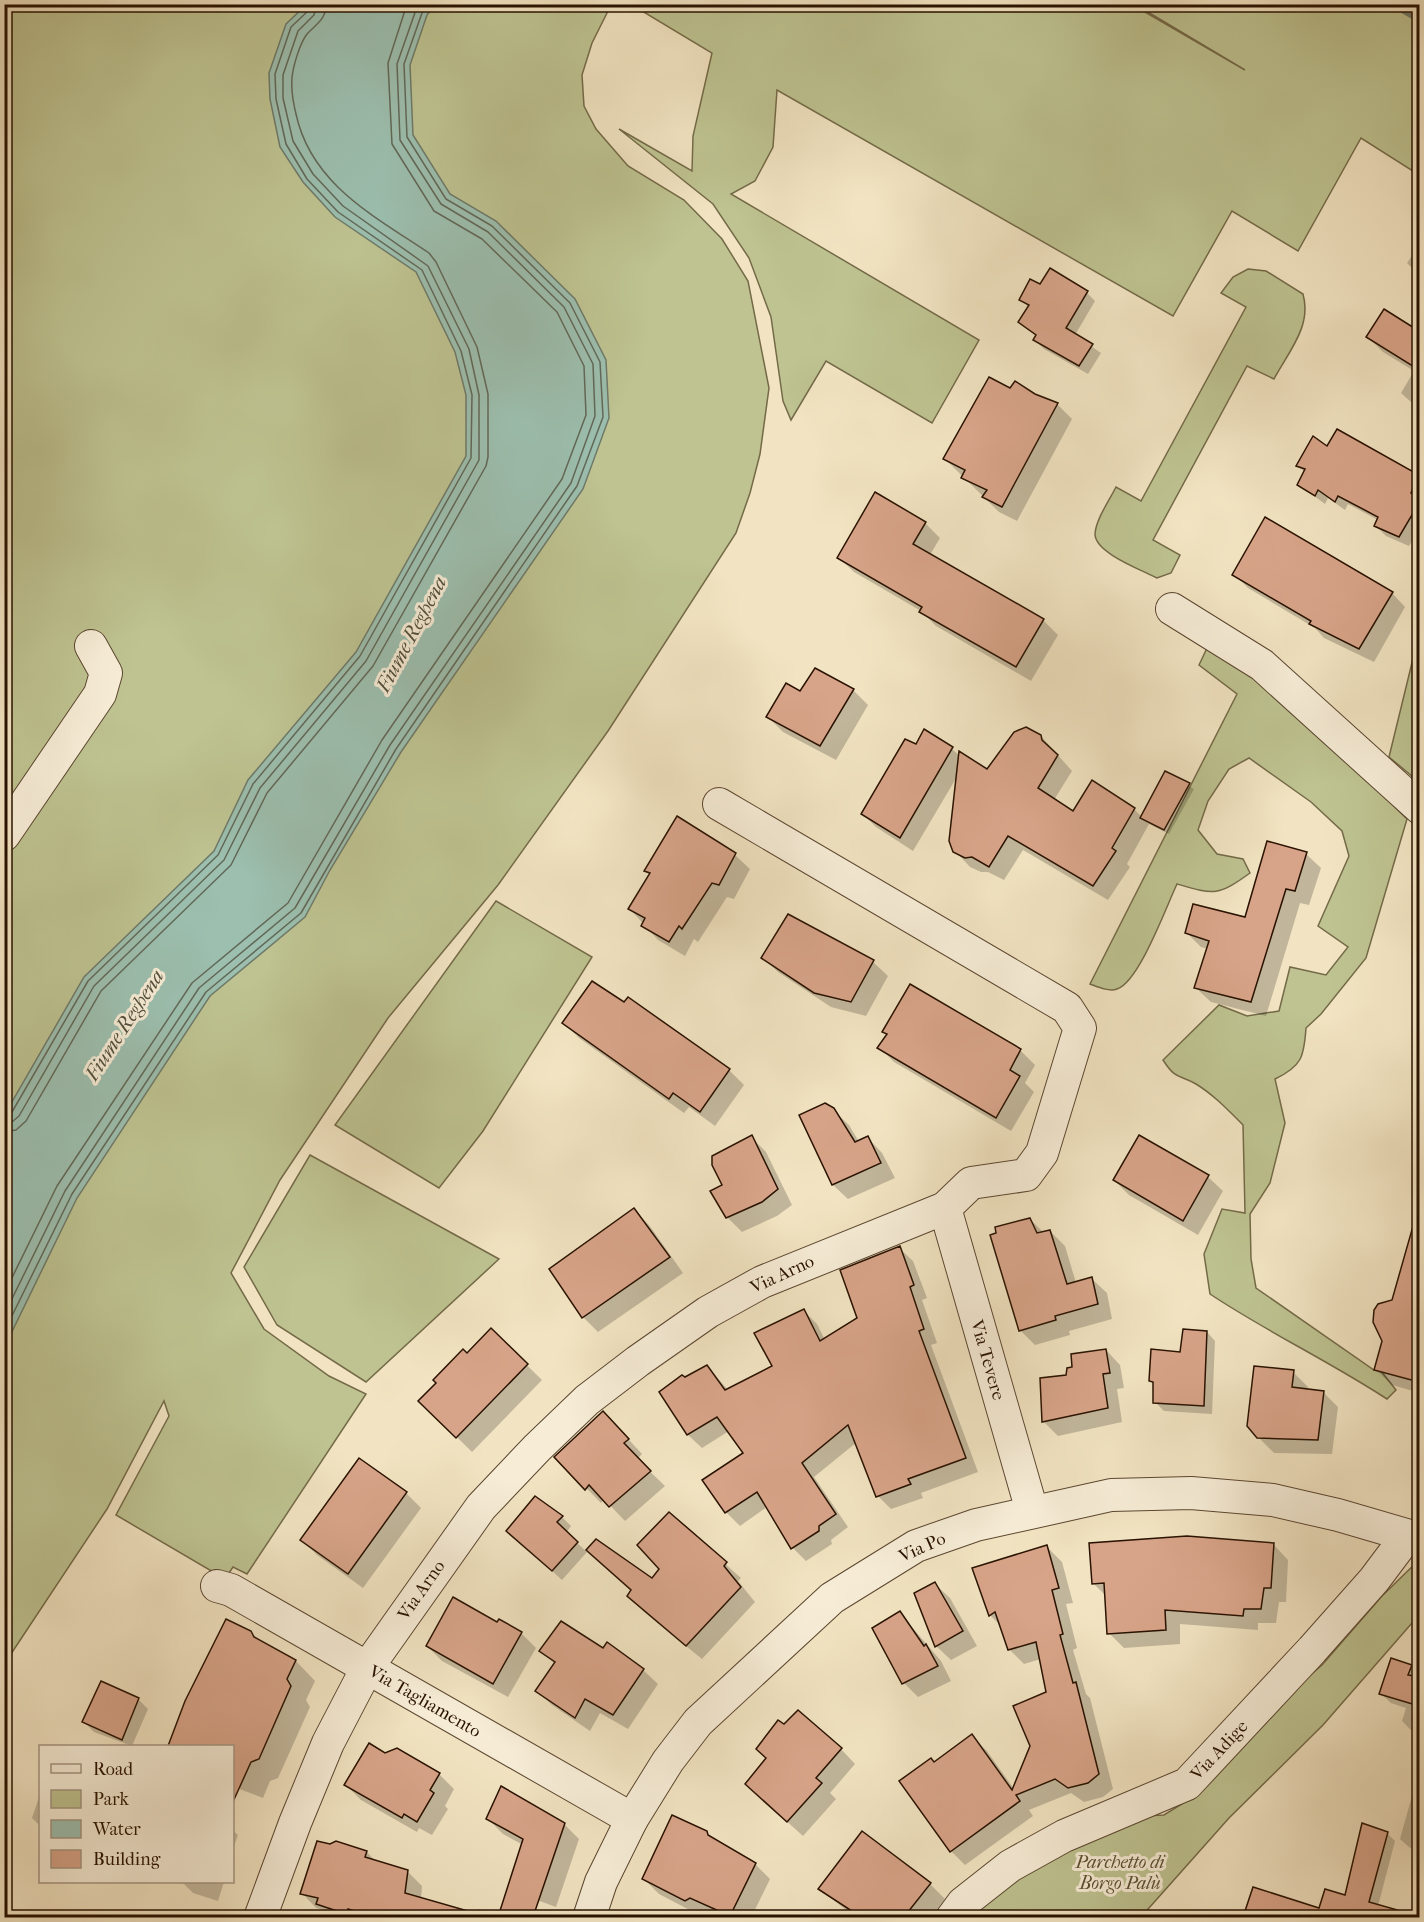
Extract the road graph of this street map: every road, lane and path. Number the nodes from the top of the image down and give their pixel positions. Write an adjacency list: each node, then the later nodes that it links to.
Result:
1 (1172, 609): 4 (street)
2 (91, 646): 5 (street)
3 (719, 804): 6 (street, Via Arno)
4 (1419, 808)
5 (4, 835)
6 (945, 1208): 7 (street, Via Tevere); 10 (street, Via Arno)
7 (1032, 1511): 8 (street, Via Po); 11 (street, Via Po)
8 (1413, 1538): 14 (street, Via Adige)
9 (217, 1586): 10 (street, Via Tagliamento)
10 (367, 1668): 11 (street, Via Tagliamento); 12 (street, Via Arno)
11 (632, 1819): 13 (street, Via Po)
12 (260, 1917)
13 (589, 1917)
14 (952, 1917)

